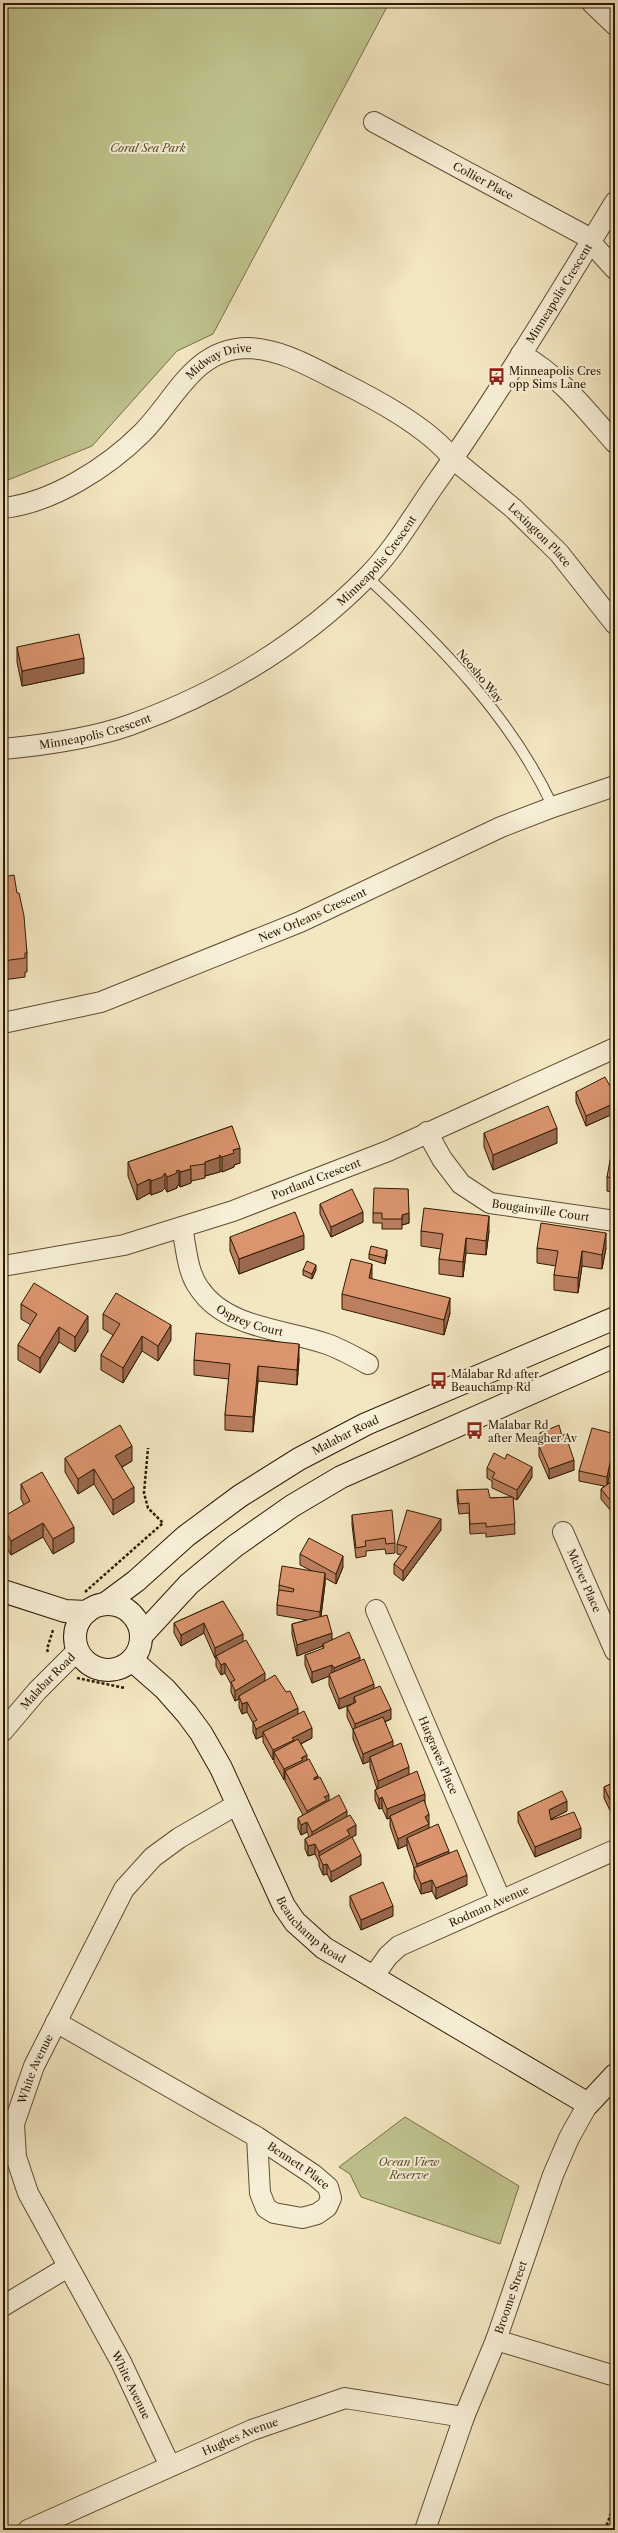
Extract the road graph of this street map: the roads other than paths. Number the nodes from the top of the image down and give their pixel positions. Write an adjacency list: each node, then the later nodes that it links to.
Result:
1 (592, 3): 2 (street)
2 (615, 25)
3 (374, 122): 5 (street, Collier Place)
4 (615, 202): 5 (street, Minneapolis Crescent)
5 (591, 242): 6 (street, Collier Place); 7 (street, Minneapolis Crescent)
6 (615, 269)
7 (521, 354): 8 (street); 9 (street, Minneapolis Crescent)
8 (615, 443)
9 (453, 459): 10 (street, Midway Drive); 11 (street, Minneapolis Crescent); 12 (street, Lexington Place)
10 (3, 508)
11 (367, 577): 13 (street, Minneapolis Crescent); 15 (lane, Neosho Way)
12 (615, 624)
13 (3, 749)
14 (615, 786): 15 (street, New Orleans Crescent)
15 (553, 806): 16 (street, New Orleans Crescent)
16 (3, 1023)
17 (615, 1048): 18 (street, Portland Crescent)
18 (427, 1132): 19 (street, Bougainville Court); 20 (street, Portland Crescent)
19 (615, 1221)
20 (182, 1227): 21 (street, Portland Crescent); 24 (street, Osprey Court)
21 (3, 1266)
22 (615, 1318): 27 (main road, Malabar Road)
23 (615, 1356): 30 (main road)
24 (368, 1364)
25 (563, 1532): 32 (street, McIver Place)
26 (3, 1591): 28 (main road)
27 (92, 1603): 28 (main road); 30 (main road); 31 (main road)
28 (42, 1604): 31 (main road)
29 (376, 1610): 37 (street, Hargraves Place)
30 (141, 1636): 33 (main road)
31 (77, 1645): 33 (main road); 34 (street, Malabar Road)
32 (615, 1651)
33 (132, 1660): 35 (main road, Beauchamp Road)
34 (3, 1731)
35 (236, 1805): 38 (main road, Beauchamp Road); 39 (street, White Avenue)
36 (615, 1850): 37 (street, Rodman Avenue)
37 (501, 1901): 38 (street, Rodman Avenue)
38 (373, 1977): 41 (main road, Beauchamp Road)
39 (56, 2022): 42 (street, Bennett Place); 43 (street, White Avenue)
40 (615, 2075): 41 (main road, Broome Street)
41 (588, 2104): 45 (street, Broome Street)
42 (257, 2137)
43 (68, 2267): 44 (street); 48 (street, White Avenue)
44 (3, 2306)
45 (496, 2340): 46 (street); 47 (street, Broome Street)
46 (615, 2376)
47 (464, 2417): 48 (street, Hughes Avenue); 50 (street, Broome Street)
48 (170, 2466): 49 (street, Hughes Avenue)
49 (28, 2530)
50 (425, 2530)

